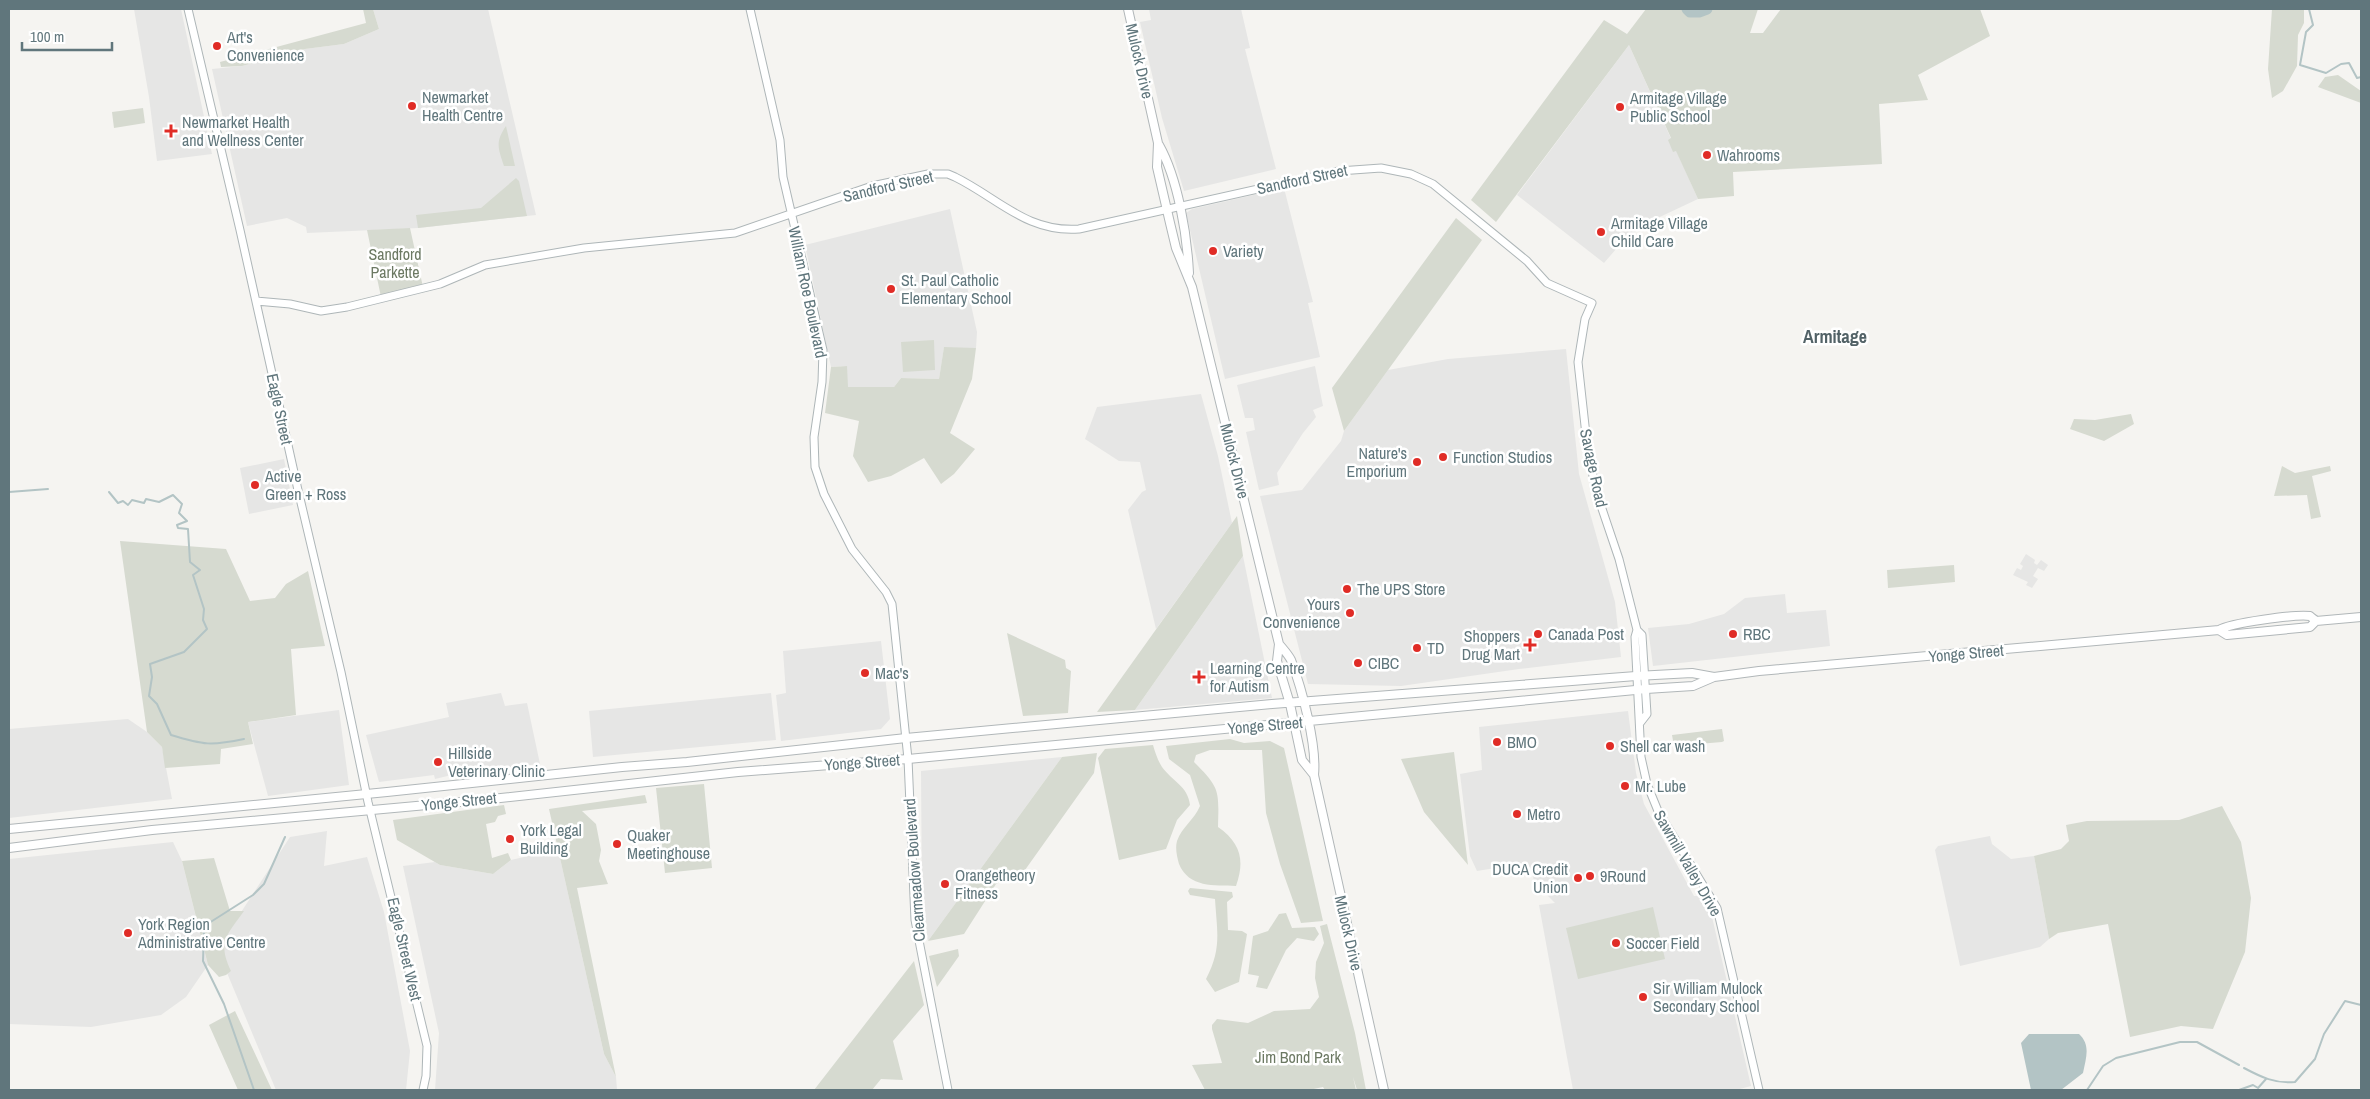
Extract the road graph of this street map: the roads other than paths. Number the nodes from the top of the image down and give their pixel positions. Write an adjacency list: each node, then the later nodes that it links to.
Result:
1 (188, 9): 9 (street, Eagle Street)
2 (750, 9): 7 (street, William Roe Boulevard)
3 (1128, 9): 4 (main road, Mulock Drive)
4 (1158, 143): 5 (main road, Mulock Drive); 6 (main road, Mulock Drive)
5 (1178, 205): 6 (street, Sandford Street); 8 (main road, Mulock Drive); 10 (street, Sandford Street)
6 (1166, 208): 7 (street, Sandford Street); 8 (main road, Mulock Drive)
7 (792, 214): 9 (street, Sandford Street); 26 (street, William Roe Boulevard)
8 (1190, 279): 15 (main road, Mulock Drive)
9 (256, 301): 29 (street, Eagle Street)
10 (1592, 303): 13 (street, Savage Road)
11 (2361, 616): 12 (main road, Yonge Street)
12 (2316, 621): 14 (main road, Yonge Street); 14 (main road, Yonge Street)
13 (1637, 630): 16 (street, Savage Road); 17 (street, Savage Road)
14 (2219, 630): 18 (main road, Yonge Street)
15 (1280, 644): 21 (main road, Mulock Drive); 22 (main road, Mulock Drive)
16 (1645, 675): 17 (main road, Yonge Street); 18 (main road, Yonge Street); 19 (street, Sawmill Valley Drive)
17 (1636, 676): 20 (street, Sawmill Valley Drive); 21 (main road, Yonge Street)
18 (1714, 677): 19 (main road, Yonge Street)
19 (1646, 689): 20 (main road, Yonge Street); 25 (street, Sawmill Valley Drive)
20 (1636, 690): 23 (main road, Yonge Street); 25 (street, Sawmill Valley Drive)
21 (1302, 702): 22 (main road, Yonge Street); 23 (main road, Mulock Drive)
22 (1290, 704): 24 (main road, Mulock Drive); 26 (main road, Yonge Street)
23 (1308, 721): 24 (main road, Yonge Street); 28 (main road, Mulock Drive)
24 (1294, 722): 27 (main road, Yonge Street); 28 (main road, Mulock Drive)
25 (1640, 723): 36 (street, Sawmill Valley Drive)
26 (906, 738): 27 (street, Clearmeadow Boulevard); 29 (main road, Yonge Street)
27 (908, 759): 30 (main road, Yonge Street); 34 (street, Clearmeadow Boulevard)
28 (1314, 775): 35 (main road, Mulock Drive)
29 (366, 793): 30 (street, Eagle Street); 31 (main road, Yonge Street)
30 (370, 810): 32 (main road, Yonge Street); 33 (street, Eagle Street West)
31 (9, 829)
32 (9, 848)
33 (423, 1090)
34 (948, 1090)
35 (1384, 1090)
36 (1759, 1090)

